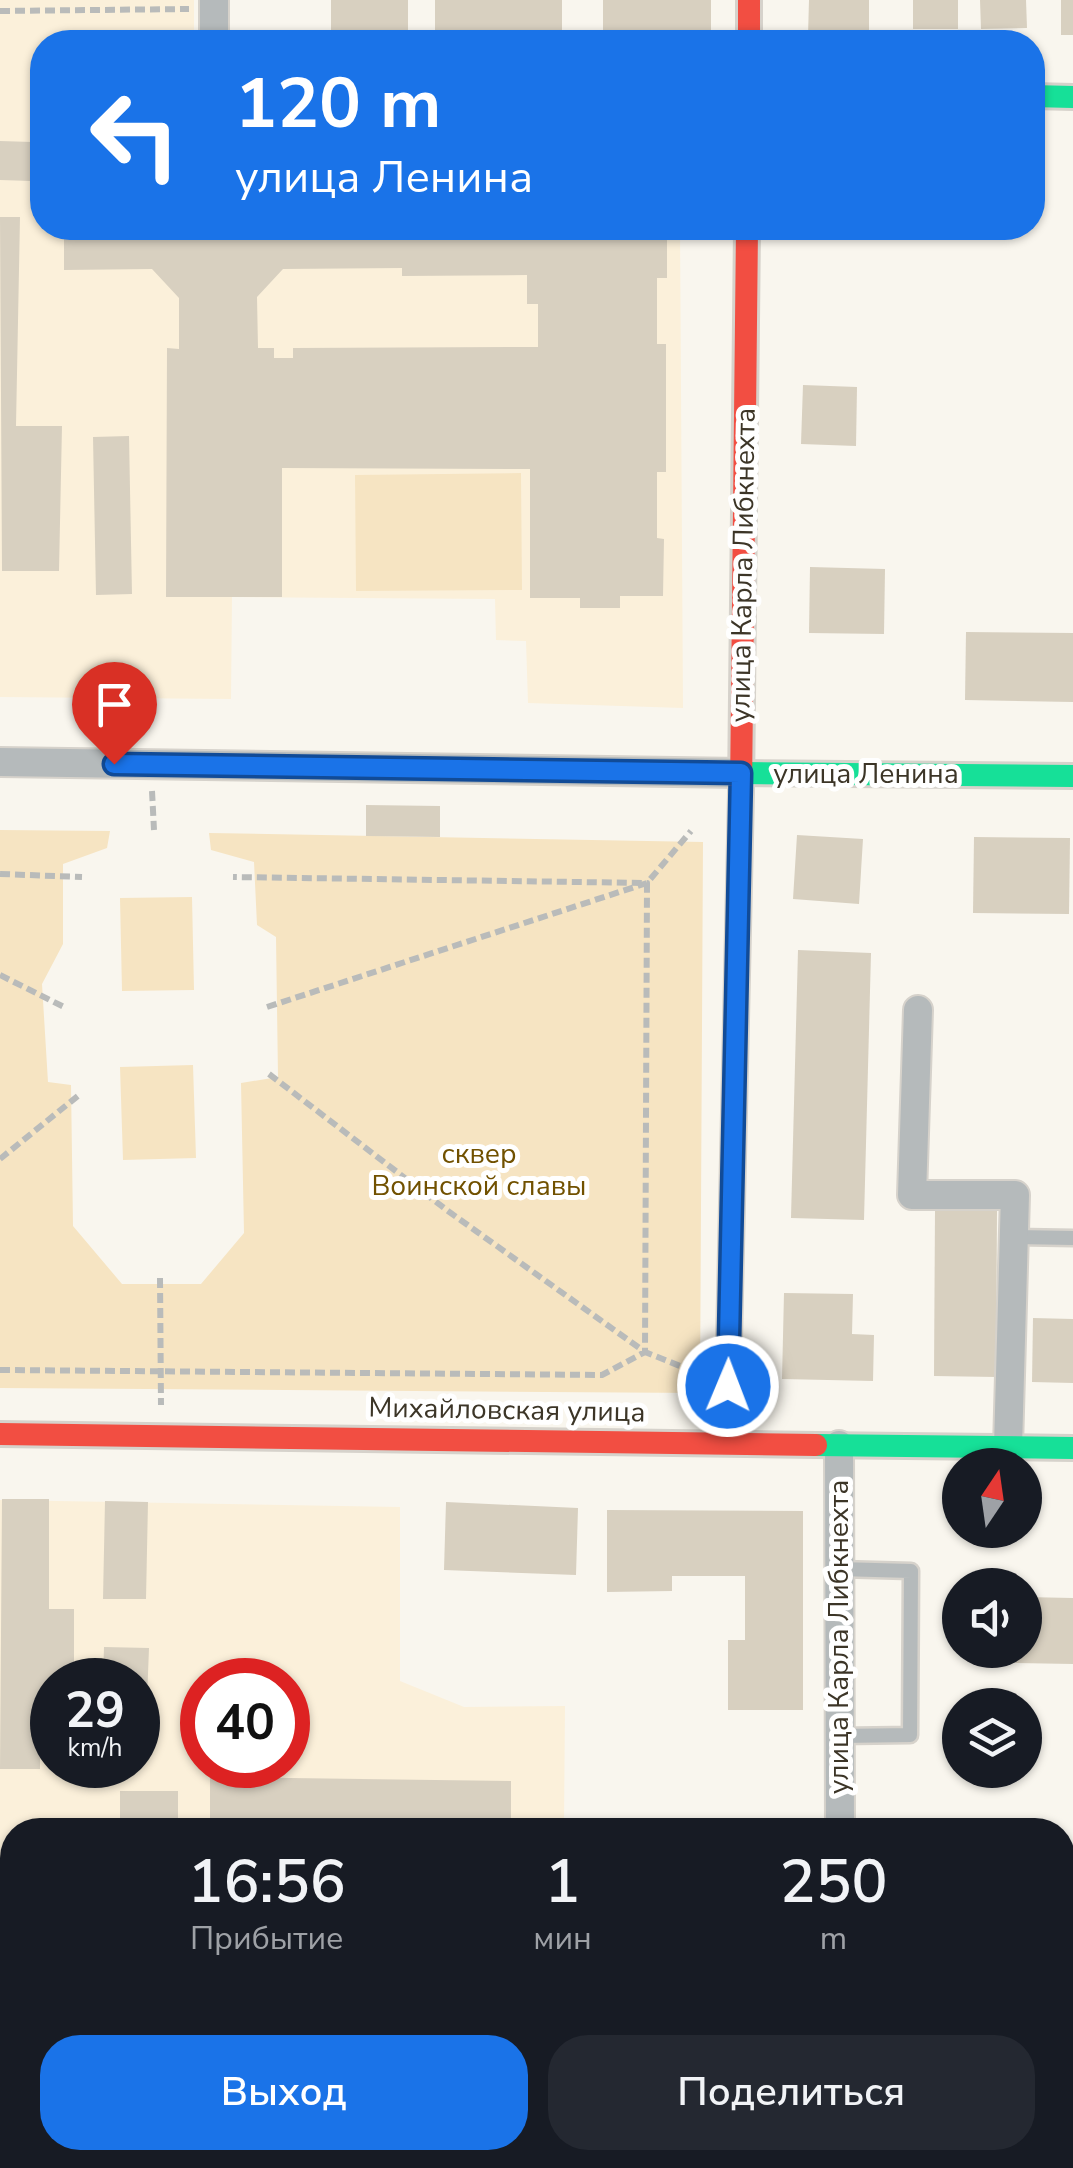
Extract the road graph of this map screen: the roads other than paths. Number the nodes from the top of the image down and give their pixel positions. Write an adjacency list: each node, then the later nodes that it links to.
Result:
1 (749, 0): 4 (street)
2 (204, 4): 3 (street)
3 (211, 30)
4 (749, 30)
5 (1045, 96): 6 (street)
6 (1073, 97)
7 (747, 240): 9 (street, улица Карла Либкнехта)
8 (0, 762): 9 (street, улица Ленина)
9 (741, 773): 10 (street, улица Ленина); 15 (street, улица Карла Либкнехта)
10 (1073, 776)
11 (918, 1010): 12 (street)
12 (1014, 1237): 13 (lane); 17 (street)
13 (1073, 1238)
14 (0, 1434): 15 (street, Михайловская улица)
15 (730, 1442): 16 (street, Михайловская улица)
16 (839, 1445): 17 (street, Михайловская улица); 19 (street, улица Карла Либкнехта)
17 (1008, 1447): 18 (street, Михайловская улица)
18 (1073, 1448)
19 (839, 1569): 20 (street, улица Карла Либкнехта); 20 (lane)
20 (840, 1736): 21 (street, улица Карла Либкнехта)
21 (840, 1818)

